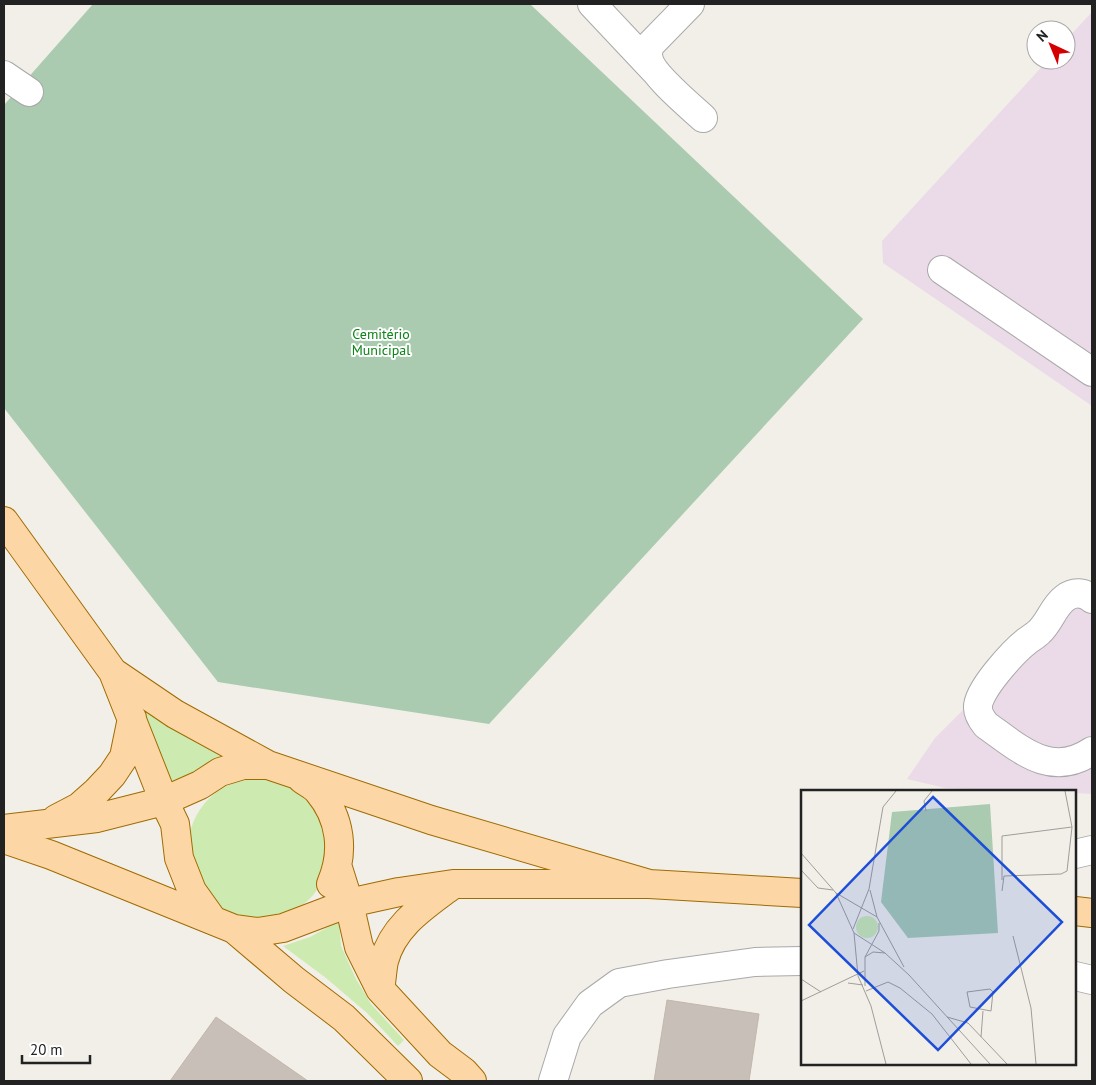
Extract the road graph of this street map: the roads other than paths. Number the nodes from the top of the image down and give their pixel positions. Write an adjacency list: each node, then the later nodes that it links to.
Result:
1 (592, 4): 3 (street)
2 (690, 4): 3 (street)
3 (652, 66): 6 (street)
4 (4, 74): 5 (street)
5 (29, 92)
6 (703, 118)
7 (942, 270): 8 (street)
8 (1092, 372)
9 (4, 521): 11 (main road)
10 (1092, 599): 13 (street)
11 (113, 672): 12 (main road); 14 (main road)
12 (132, 718): 16 (main road); 17 (main road)
13 (1092, 751)
14 (268, 765): 15 (main road); 16 (main road)
15 (295, 773): 22 (main road); 24 (main road)
16 (169, 812): 17 (main road); 29 (main road)
17 (47, 824): 18 (main road)
18 (4, 829)
19 (4, 839): 29 (main road)
20 (1092, 850): 21 (street)
21 (1076, 854)
22 (338, 868): 26 (main road); 30 (main road)
23 (453, 884): 24 (main road); 26 (main road); 34 (main road)
24 (650, 884): 25 (main road)
25 (801, 893)
26 (349, 903): 30 (main road); 34 (main road)
27 (1076, 911): 28 (main road)
28 (1092, 912)
29 (223, 924): 30 (main road); 37 (main road)
30 (282, 928)
31 (801, 961): 39 (street)
32 (1076, 976): 33 (street)
33 (1092, 980)
34 (380, 989): 35 (main road)
35 (440, 1054): 36 (main road); 38 (main road)
36 (466, 1078)
37 (408, 1081)
38 (417, 1081)
39 (553, 1081)

